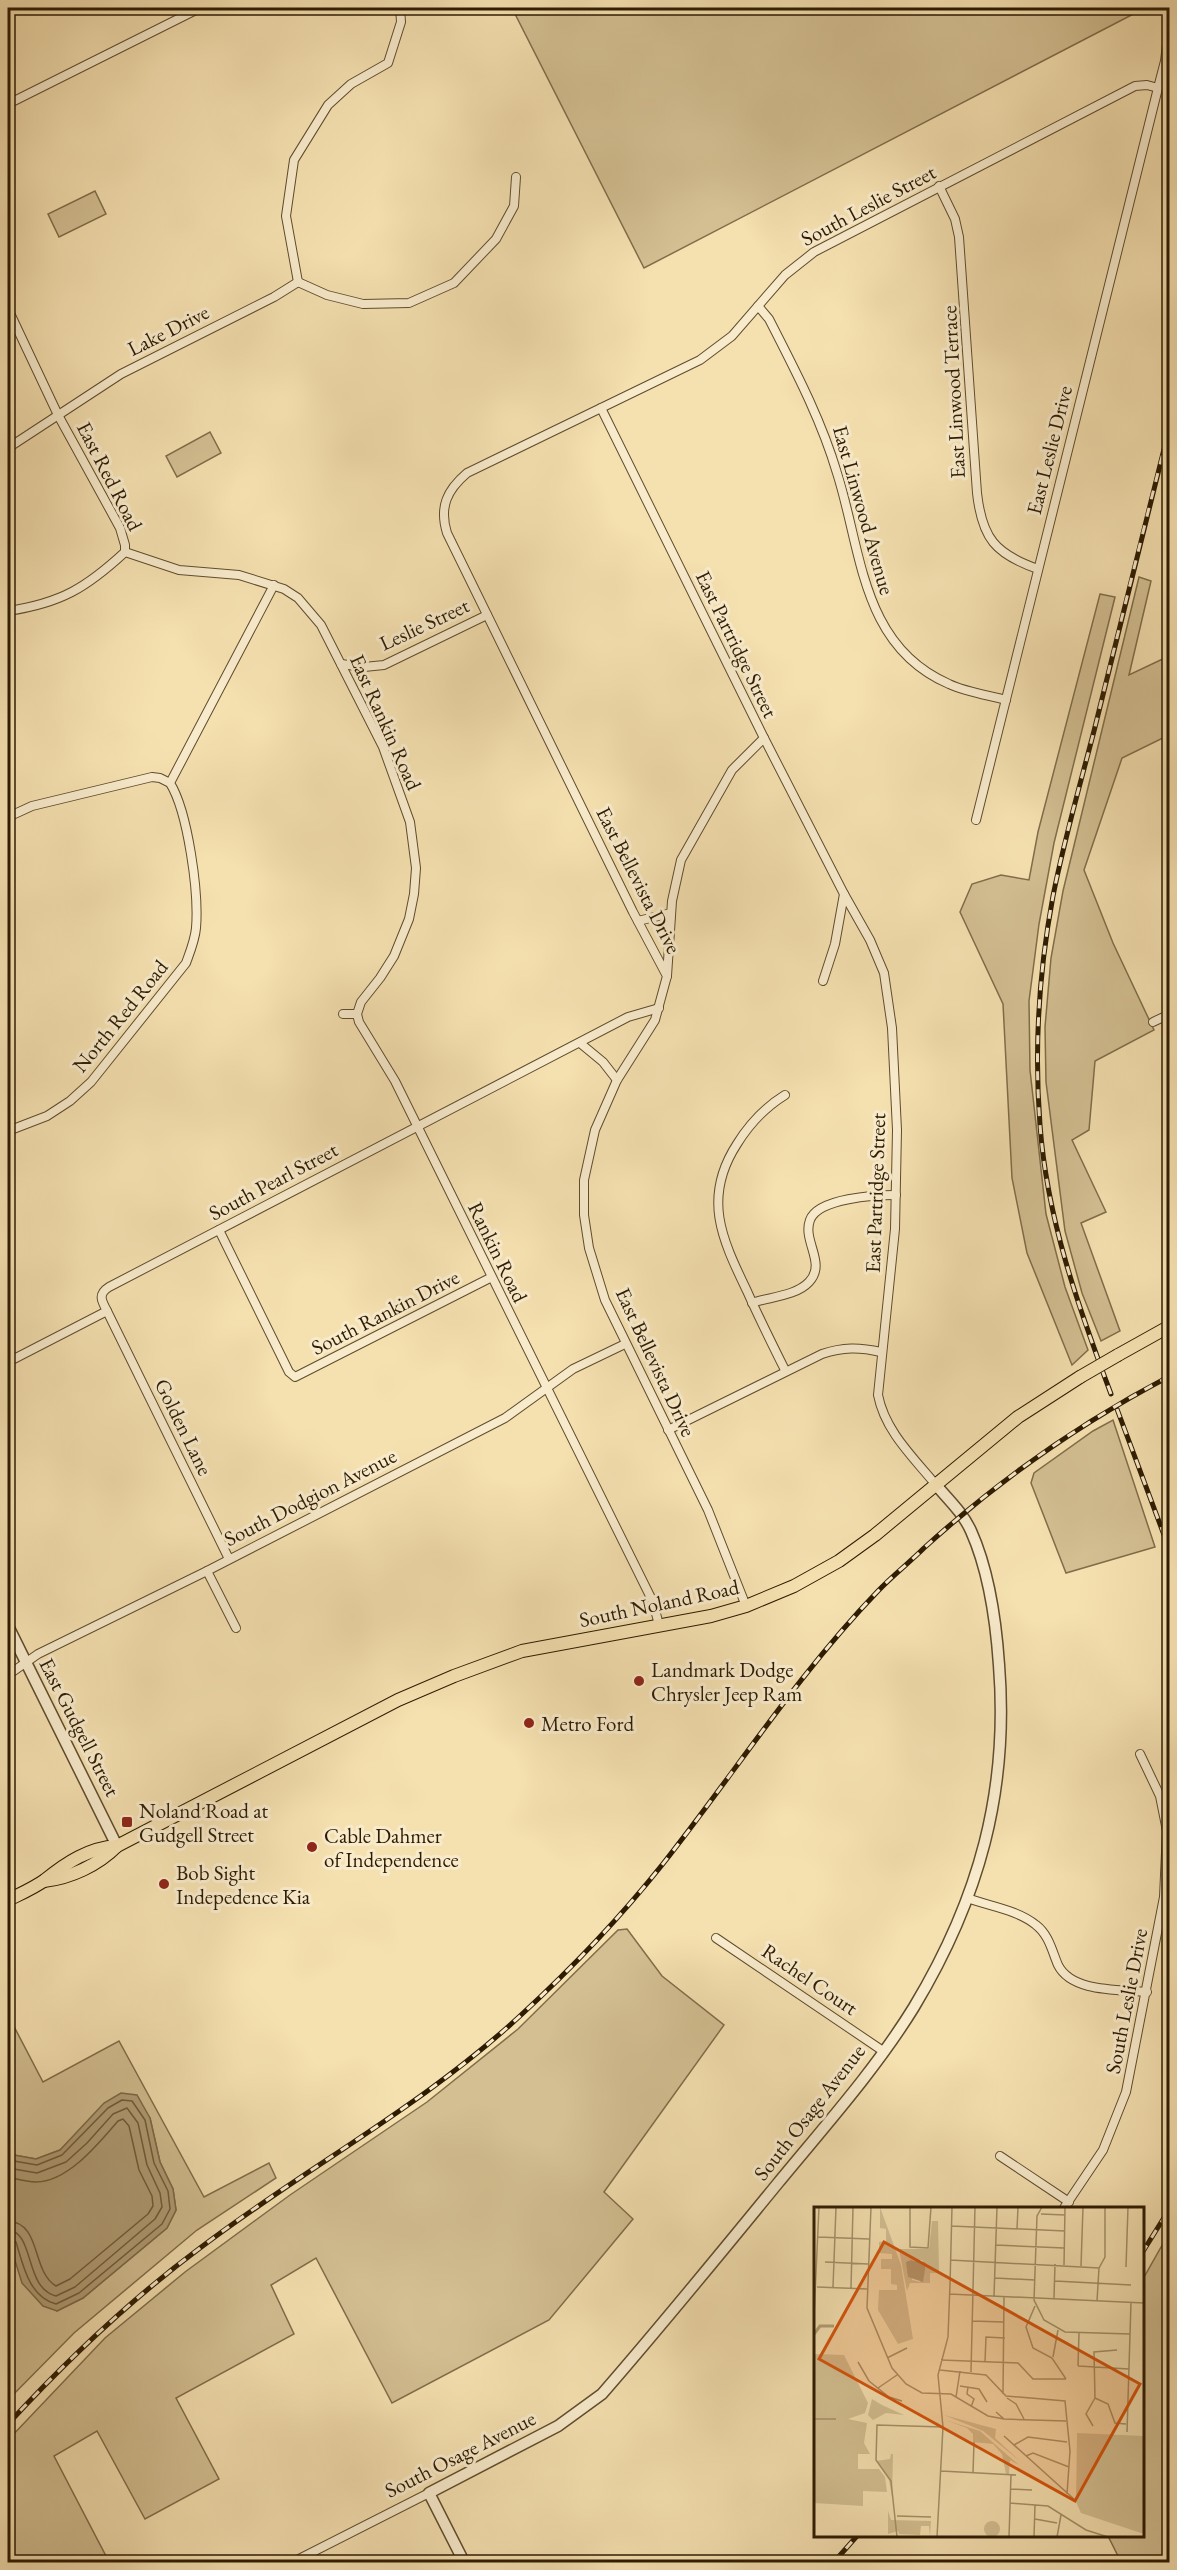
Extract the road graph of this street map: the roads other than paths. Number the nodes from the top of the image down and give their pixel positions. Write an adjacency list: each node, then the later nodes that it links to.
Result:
1 (200, 8): 5 (street)
2 (400, 8): 8 (street)
3 (1170, 20): 4 (street)
4 (1158, 88): 7 (street, South Leslie Street); 16 (street, East Leslie Drive)
5 (8, 104)
6 (516, 177): 8 (street)
7 (939, 186): 9 (street, South Leslie Street); 16 (street, East Linwood Terrace)
8 (298, 282): 12 (street, Lake Drive)
9 (758, 306): 11 (street, South Leslie Street); 21 (street, East Linwood Avenue)
10 (8, 309): 12 (street, East Red Road)
11 (601, 408): 14 (street, South Leslie Street); 22 (street, East Partridge Street)
12 (58, 415): 13 (street, Lake Drive); 15 (street, East Red Road)
13 (8, 448)
14 (443, 509): 19 (street, East Bellevista Drive)
15 (125, 552): 17 (street, East Red Road); 18 (street)
16 (1038, 569): 21 (street, East Leslie Drive)
17 (274, 585): 20 (street, East Rankin Road); 23 (street)
18 (8, 611)
19 (487, 615): 20 (street, Leslie Street); 28 (street, East Bellevista Drive)
20 (341, 664): 33 (street, East Rankin Road)
21 (1006, 700): 25 (street, East Leslie Drive)
22 (764, 738): 26 (street, East Partridge Street); 27 (street)
23 (171, 783): 24 (street); 40 (street, North Red Road)
24 (8, 817)
25 (976, 820)
26 (844, 894): 30 (street); 41 (street, East Partridge Street)
27 (671, 912): 28 (street); 29 (street)
28 (638, 921): 29 (street, East Bellevista Drive)
29 (667, 976): 31 (street, East Bellevista Drive)
30 (823, 981)
31 (659, 1008): 36 (street, South Pearl Street); 37 (street, East Bellevista Drive)
32 (343, 1014): 33 (street)
33 (357, 1014): 39 (street, Rankin Road)
34 (1170, 1014): 35 (street)
35 (1154, 1022)
36 (580, 1043): 37 (street); 39 (street, South Pearl Street)
37 (617, 1080): 47 (street, East Bellevista Drive)
38 (785, 1095): 44 (street)
39 (416, 1126): 42 (street, South Pearl Street); 43 (street, Rankin Road)
40 (8, 1131)
41 (896, 1195): 44 (street); 48 (street, East Partridge Street)
42 (219, 1230): 43 (street, South Rankin Drive); 45 (street, South Pearl Street)
43 (490, 1278): 51 (street, Rankin Road)
44 (752, 1303): 50 (street)
45 (106, 1311): 49 (street); 54 (street, Golden Lane)
46 (1168, 1331): 53 (main road, South Noland Road, bridge)
47 (625, 1344): 51 (street, South Dodgion Avenue); 52 (street, East Bellevista Drive)
48 (881, 1352): 50 (street); 53 (street, East Partridge Street)
49 (8, 1362)
50 (785, 1370): 52 (street)
51 (546, 1389): 54 (street, South Dodgion Avenue); 57 (street, Rankin Road)
52 (668, 1430): 56 (street, East Bellevista Drive)
53 (936, 1485): 56 (main road, South Noland Road); 64 (street, South Osage Avenue)
54 (229, 1559): 55 (street, South Dodgion Avenue)
55 (207, 1571): 59 (street); 60 (street, South Dodgion Avenue)
56 (746, 1606): 57 (main road, South Noland Road)
57 (659, 1625): 63 (main road, South Noland Road)
58 (8, 1626): 60 (street, East Gudgell Street)
59 (236, 1628)
60 (26, 1664): 61 (street, South Dodgion Avenue); 63 (street, East Gudgell Street)
61 (8, 1676)
62 (1140, 1754): 67 (street, South Leslie Drive)
63 (117, 1846): 65 (main road, South Noland Road)
64 (968, 1899): 67 (street); 68 (street, South Osage Avenue)
65 (8, 1900)
66 (716, 1938): 68 (street, Rachel Court)
67 (1147, 1992): 70 (street, South Leslie Drive)
68 (883, 2051): 71 (street, South Osage Avenue)
69 (1000, 2156): 70 (street)
70 (1067, 2205)
71 (429, 2493): 72 (street, South Osage Avenue); 73 (street)
72 (293, 2562)
73 (464, 2562)

